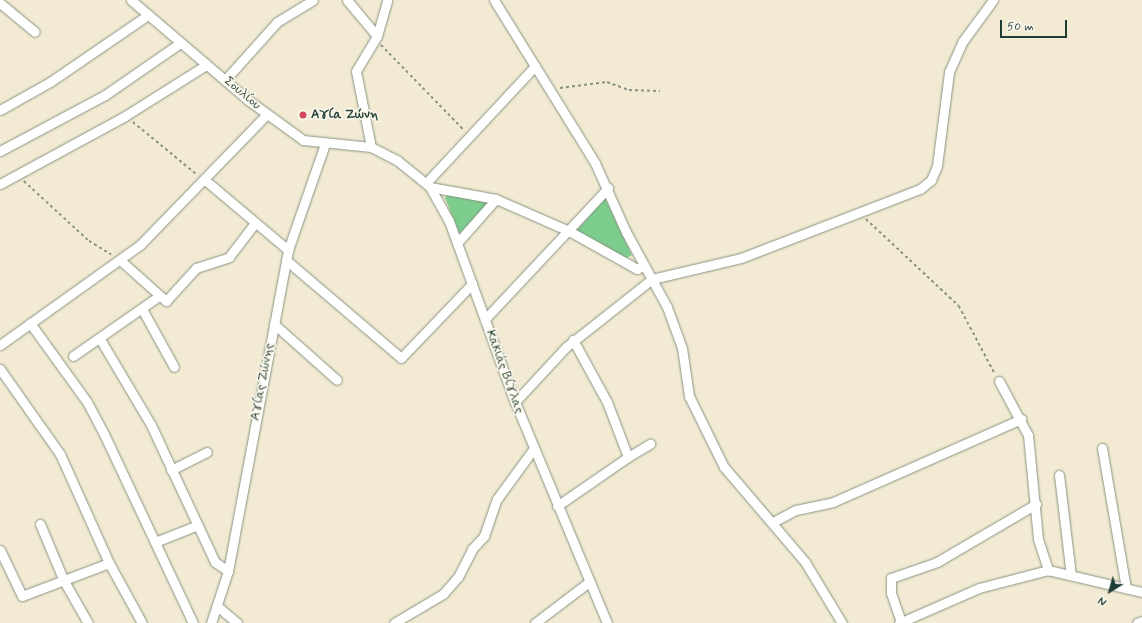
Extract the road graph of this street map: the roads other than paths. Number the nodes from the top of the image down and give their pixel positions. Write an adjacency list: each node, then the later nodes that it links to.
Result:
1 (131, 0): 8 (street, Σουλίου)
2 (313, 0): 14 (street)
3 (347, 0): 10 (street)
4 (387, 0): 10 (street)
5 (494, 0): 13 (street)
6 (993, 0): 32 (street)
7 (2, 8): 9 (street)
8 (148, 16): 11 (street, Σουλίου); 15 (street)
9 (35, 32)
10 (376, 38): 18 (street)
11 (180, 43): 12 (street, Σουλίου); 19 (street)
12 (206, 65): 14 (street, Σουλίου); 21 (street)
13 (535, 66): 22 (street); 23 (street)
14 (225, 80): 16 (street, Σουλίου)
15 (0, 110)
16 (267, 114): 17 (street, Σουλίου); 20 (street)
17 (325, 144): 18 (street, Σουλίου); 28 (street, Αγίας Ζώνης)
18 (371, 147): 22 (street, Κακιάς Βίγλας)
19 (0, 151)
20 (205, 180): 25 (street); 29 (street)
21 (0, 184)
22 (428, 185): 24 (street); 27 (street, Κακιάς Βίγλας)
23 (608, 188): 26 (street); 31 (street)
24 (496, 199): 26 (street); 27 (street)
25 (255, 223): 28 (street); 34 (street)
26 (568, 230): 31 (street); 36 (street)
27 (458, 243): 33 (street, Κακιάς Βίγλας)
28 (288, 250): 30 (street, Αγίας Ζώνης)
29 (120, 260): 34 (street); 37 (street)
30 (286, 260): 33 (street); 38 (street, Αγίας Ζώνης)
31 (640, 267): 32 (street)
32 (649, 282): 40 (street); 58 (street)
33 (472, 284): 36 (street, Κακιάς Βίγλας)
34 (159, 296): 35 (street)
35 (142, 309): 39 (street); 43 (street)
36 (485, 319): 47 (street, Κακιάς Βίγλας)
37 (30, 323): 41 (street); 61 (street)
38 (274, 324): 45 (street); 65 (street, Αγίας Ζώνης)
39 (100, 339): 42 (street); 54 (street)
40 (573, 340): 47 (street); 53 (street)
41 (0, 345)
42 (74, 356)
43 (174, 367)
44 (0, 369): 63 (street)
45 (337, 380)
46 (999, 381): 48 (street)
47 (515, 402): 50 (street, Κακιάς Βίγλας)
48 (1021, 419): 56 (street); 58 (street)
49 (650, 444): 53 (street)
50 (534, 448): 57 (street, Κακιάς Βίγλας); 78 (street)
51 (1102, 448): 69 (street)
52 (207, 452): 54 (street)
53 (628, 458): 57 (street)
54 (171, 470): 60 (street)
55 (1059, 475): 66 (street)
56 (1036, 504): 64 (street); 82 (street)
57 (557, 506): 68 (street, Κακιάς Βίγλας)
58 (773, 522): 81 (street)
59 (40, 524): 67 (street)
60 (198, 525): 61 (street); 65 (street)
61 (155, 542): 75 (street)
62 (0, 550): 67 (street)
63 (109, 563): 67 (street); 74 (street)
64 (1048, 570): 66 (street); 82 (street)
65 (228, 571): 71 (street, Αγίας Ζώνης)
66 (1071, 575): 69 (street)
67 (64, 581): 73 (street)
68 (589, 582): 79 (street); 80 (street, Κακιάς Βίγλας)
69 (1126, 588): 70 (street)
70 (1142, 592)
71 (217, 606): 76 (street, Αγίας Ζώνης); 77 (street)
72 (1142, 621): 83 (street)
73 (88, 623)
74 (142, 623)
75 (193, 623)
76 (211, 623)
77 (237, 623)
78 (394, 623)
79 (535, 623)
80 (607, 623)
81 (842, 623)
82 (900, 623)
83 (1137, 623)

